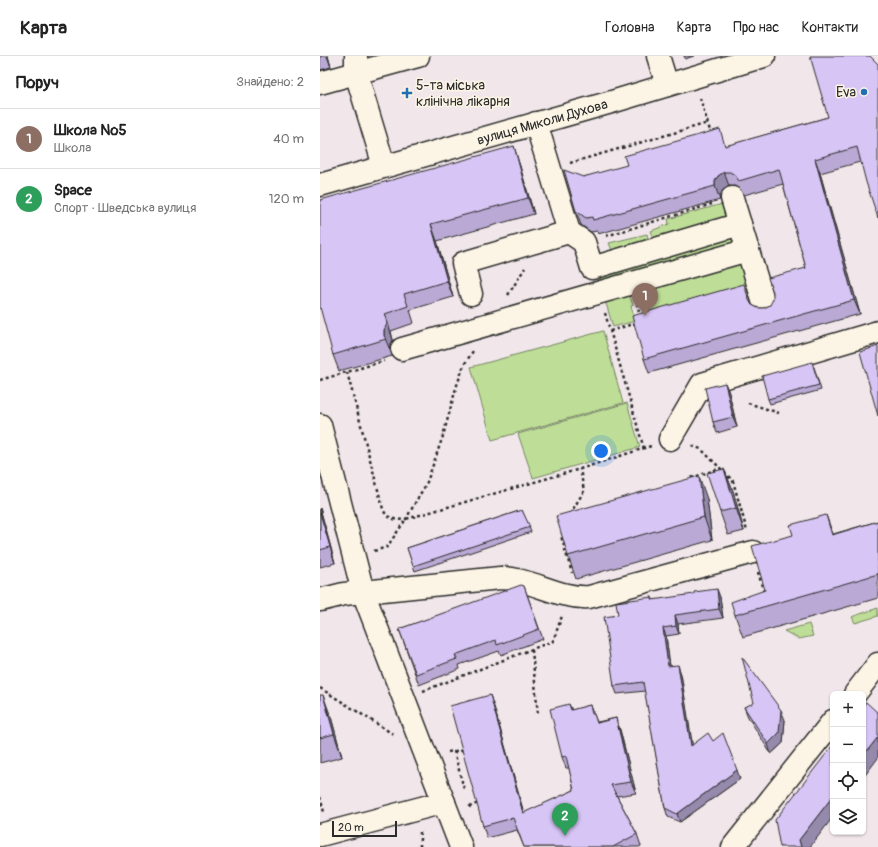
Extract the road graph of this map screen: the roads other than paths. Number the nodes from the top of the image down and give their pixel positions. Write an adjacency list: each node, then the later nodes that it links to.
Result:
1 (418, 56): 4 (street)
2 (658, 56): 6 (street)
3 (764, 56): 6 (street, вулиця Миколи Духова)
4 (356, 64): 5 (street); 8 (street)
5 (320, 83)
6 (667, 85): 7 (street, вулиця Миколи Духова)
7 (536, 123): 8 (street, вулиця Миколи Духова); 12 (street)
8 (384, 166): 9 (street, вулиця Миколи Духова)
9 (320, 185)
10 (732, 198): 11 (street)
11 (740, 224): 12 (street); 13 (street)
12 (576, 237): 14 (street)
13 (748, 250): 15 (street); 17 (street)
14 (471, 294)
15 (766, 310)
16 (878, 332): 19 (street)
17 (402, 349)
18 (320, 425): 21 (street)
19 (670, 439)
20 (753, 552): 21 (street)
21 (363, 592): 22 (street); 26 (street)
22 (320, 600)
23 (878, 664): 24 (street)
24 (856, 691)
25 (830, 725): 29 (street)
26 (444, 802): 27 (street); 28 (street)
27 (320, 835)
28 (461, 847)
29 (733, 847)

